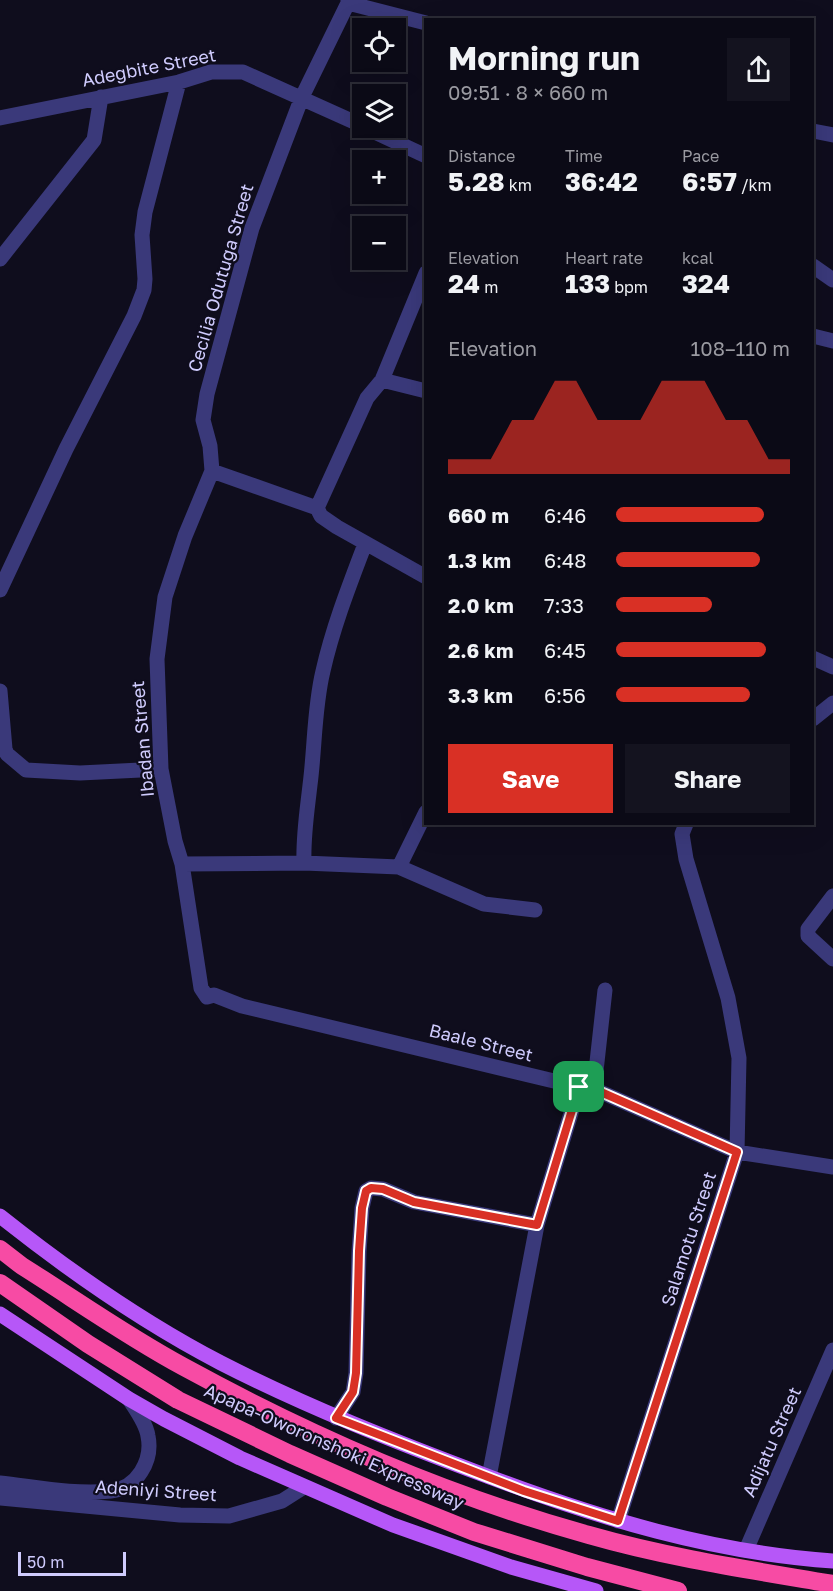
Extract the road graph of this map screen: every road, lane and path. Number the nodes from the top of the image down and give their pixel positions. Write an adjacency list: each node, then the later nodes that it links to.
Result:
1 (348, 2): 2 (street); 5 (street, Cecilia Odutuga Street)
2 (424, 22)
3 (179, 82): 4 (street, Adegbite Street); 5 (street, Adegbite Street); 25 (street)
4 (101, 97): 6 (street, Adegbite Street); 12 (street)
5 (302, 97): 7 (street, Adegbite Street); 20 (street, Cecilia Odutuga Street)
6 (0, 118)
7 (352, 121)
8 (814, 131): 9 (street)
9 (833, 135)
10 (388, 138): 11 (street, Adegbite Street)
11 (424, 155)
12 (0, 259)
13 (814, 267): 15 (street)
14 (424, 278): 18 (street)
15 (833, 280)
16 (814, 336): 17 (street)
17 (833, 341)
18 (382, 380): 19 (street); 21 (street)
19 (424, 390)
20 (212, 471): 21 (street); 22 (street, Cecilia Odutuga Street)
21 (317, 508): 23 (street)
22 (185, 537): 31 (street, Ibadan Street)
23 (365, 544): 24 (street); 34 (street)
24 (424, 576)
25 (0, 590)
26 (814, 658): 27 (street)
27 (833, 667)
28 (0, 691): 31 (street)
29 (833, 703): 30 (street)
30 (814, 718)
31 (161, 769): 35 (street, Ibadan Street)
32 (424, 816): 36 (street)
33 (686, 825): 43 (street, Salamotu Street)
34 (304, 863): 35 (street); 36 (street)
35 (182, 864): 40 (street, Ibadan Street)
36 (399, 867): 38 (street)
37 (833, 896): 39 (street)
38 (535, 910)
39 (833, 959)
40 (199, 974): 42 (street, Baale Street)
41 (605, 990): 42 (street)
42 (586, 1088): 43 (street, Baale Street); 46 (street)
43 (737, 1152): 44 (street, Baale Street); 57 (street, Salamotu Street)
44 (833, 1167)
45 (0, 1216): 52 (main road, Apapa-Oworonshoki Expressway)
46 (537, 1225): 52 (street); 53 (street)
47 (0, 1249): 60 (highway, Apapa-Oworonshoki Expressway)
48 (0, 1283): 62 (highway, Apapa-Oworonshoki Expressway)
49 (0, 1314): 51 (main road)
50 (833, 1350): 58 (street, Adijatu Street)
51 (129, 1399): 54 (street, Adeniyi Street); 55 (main road)
52 (336, 1418): 53 (main road, Apapa-Oworonshoki Expressway)
53 (489, 1477): 57 (main road, Apapa-Oworonshoki Expressway)
54 (0, 1483)
55 (304, 1487): 56 (street, Adeniyi Street); 61 (main road)
56 (0, 1498)
57 (618, 1521): 58 (main road, Apapa-Oworonshoki Expressway)
58 (746, 1550): 59 (main road, Apapa-Oworonshoki Expressway)
59 (833, 1561)
60 (833, 1584)
61 (596, 1591)
62 (678, 1591)

